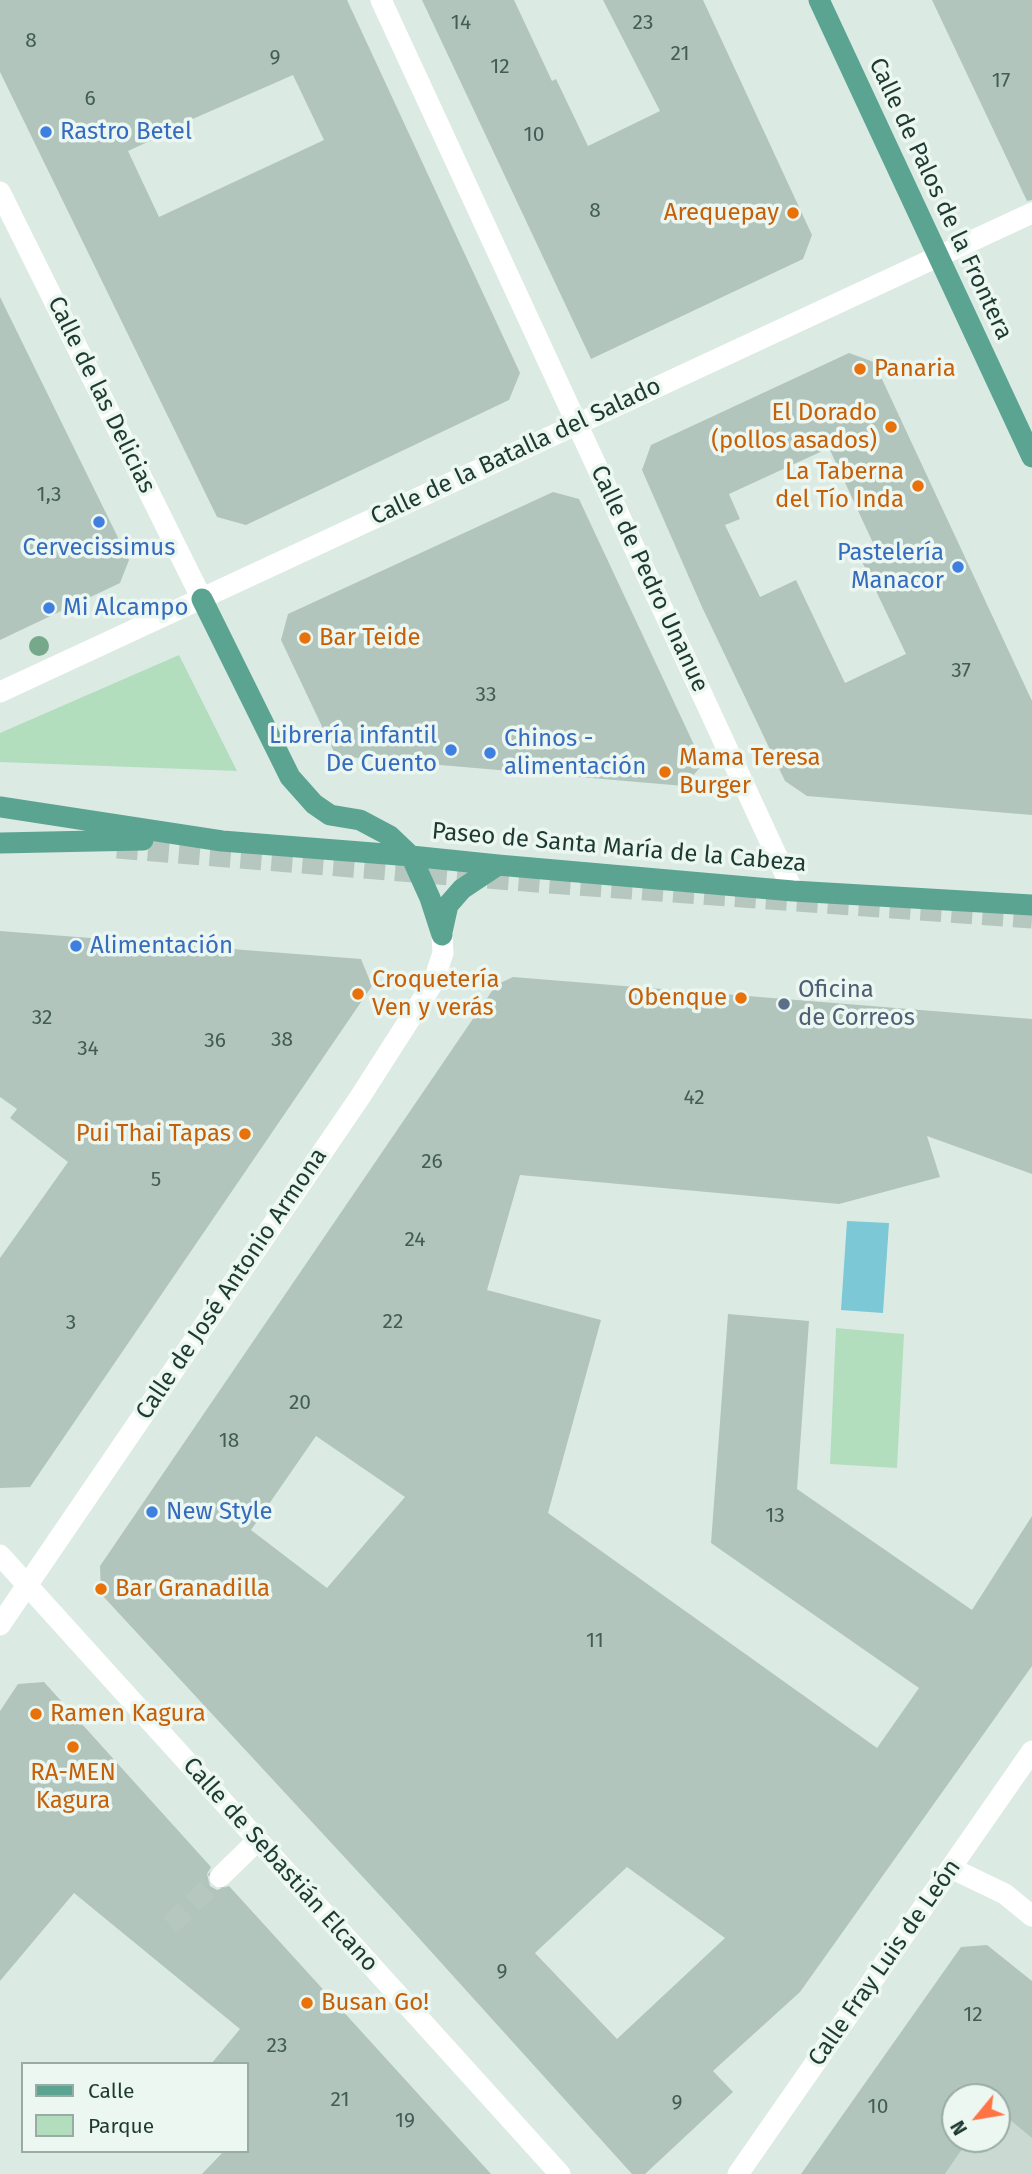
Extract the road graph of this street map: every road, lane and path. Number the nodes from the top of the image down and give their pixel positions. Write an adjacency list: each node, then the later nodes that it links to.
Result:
1 (381, 0): 6 (street, Calle de Pedro Unanue)
2 (819, 0): 5 (main road, Calle de Palos de la Frontera)
3 (0, 192): 8 (street, Calle de las Delicias)
4 (1032, 213): 5 (street, Calle de la Batalla del Salado)
5 (938, 256): 6 (street, Calle de la Batalla del Salado); 7 (main road, Calle de Palos de la Frontera)
6 (577, 424): 8 (street, Calle de la Batalla del Salado); 15 (street, Calle de Pedro Unanue)
7 (1032, 457)
8 (202, 599): 9 (street, Calle de la Batalla del Salado); 13 (main road)
9 (0, 692)
10 (0, 807): 11 (main road, Paseo de Santa María de la Cabeza)
11 (202, 839): 12 (main road, Paseo de Santa María de la Cabeza); 13 (main road, Paseo de Santa María de la Cabeza)
12 (0, 843)
13 (411, 856): 14 (main road, Paseo de Santa María de la Cabeza); 17 (main road)
14 (498, 866): 15 (main road, Paseo de Santa María de la Cabeza); 17 (main road)
15 (793, 891): 16 (main road, Paseo de Santa María de la Cabeza)
16 (1032, 905)
17 (442, 934): 19 (street, Calle de José Antonio Armona)
18 (0, 1555): 19 (street, Calle de Sebastián Elcano)
19 (27, 1584): 20 (street, Calle de José Antonio Armona); 22 (street, Calle de Sebastián Elcano)
20 (0, 1625)
21 (1032, 1751): 23 (street, Calle Fray Luis de León)
22 (258, 1840): 24 (street); 26 (street, Calle de Sebastián Elcano)
23 (951, 1868): 25 (street); 27 (street, Calle Fray Luis de León)
24 (220, 1877)
25 (1032, 1916)
26 (559, 2174)
27 (738, 2174)

